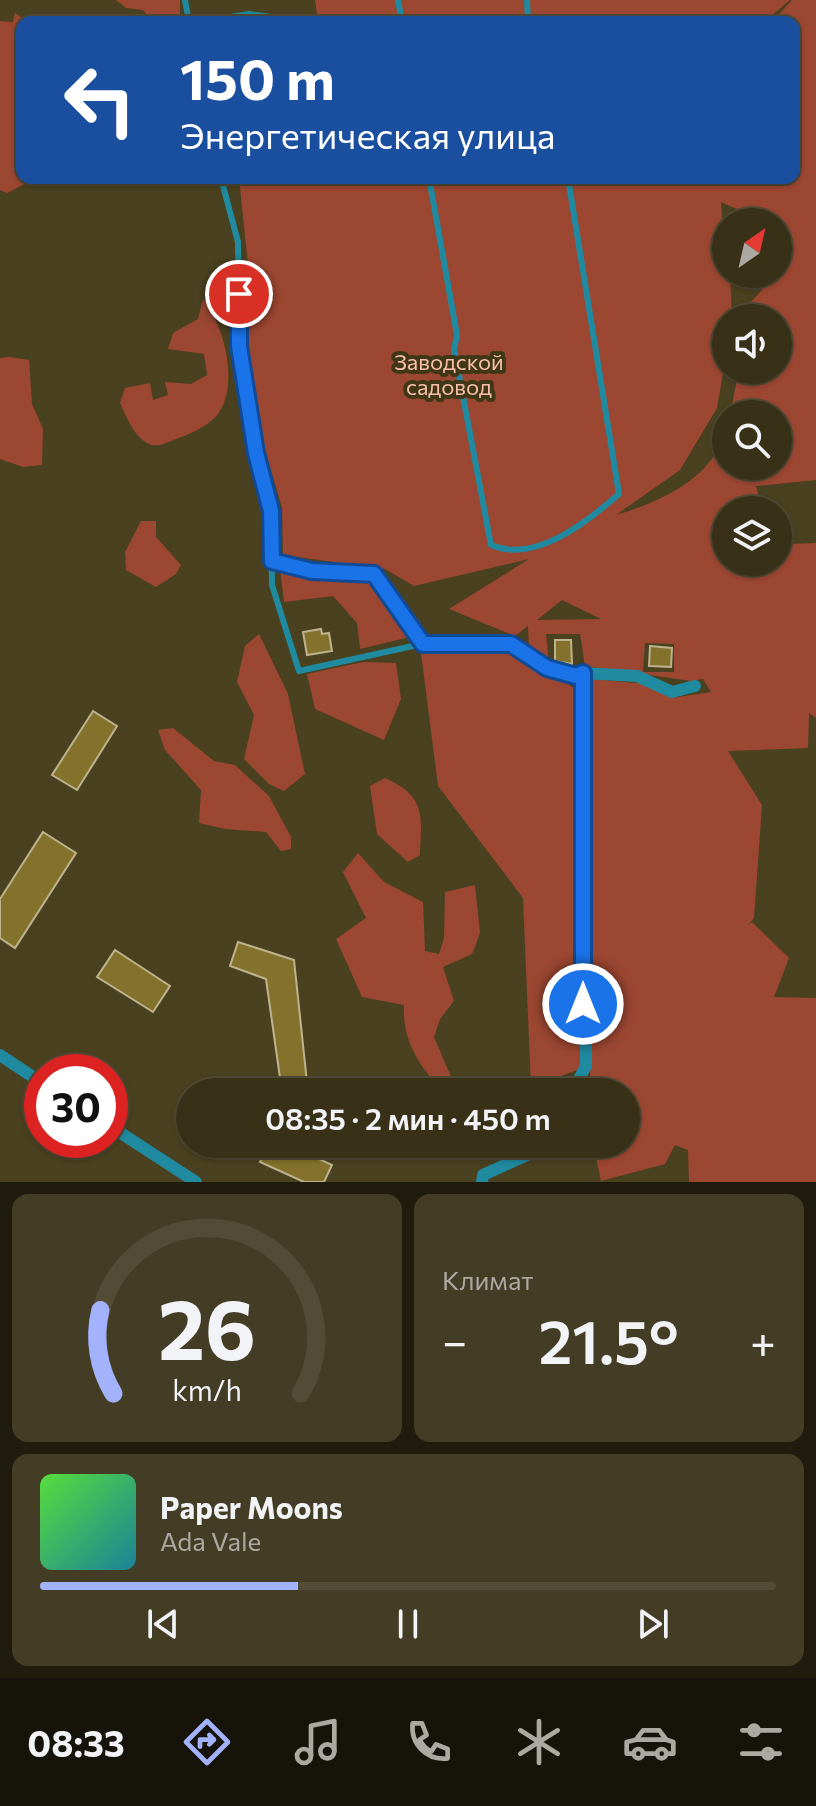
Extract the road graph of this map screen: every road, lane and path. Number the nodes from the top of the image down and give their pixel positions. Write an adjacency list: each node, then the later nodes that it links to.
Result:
1 (237, 16): 2 (lane)
2 (264, 16)
3 (223, 184): 6 (lane)
4 (430, 184): 5 (lane)
5 (569, 184)
6 (272, 561): 7 (street); 7 (lane)
7 (423, 644): 8 (street)
8 (583, 673): 9 (street); 12 (street)
9 (695, 686)
10 (0, 1055): 11 (street)
11 (24, 1071)
12 (580, 1078)
13 (128, 1138): 15 (street)
14 (520, 1158): 16 (street)
15 (196, 1182)
16 (482, 1182)

